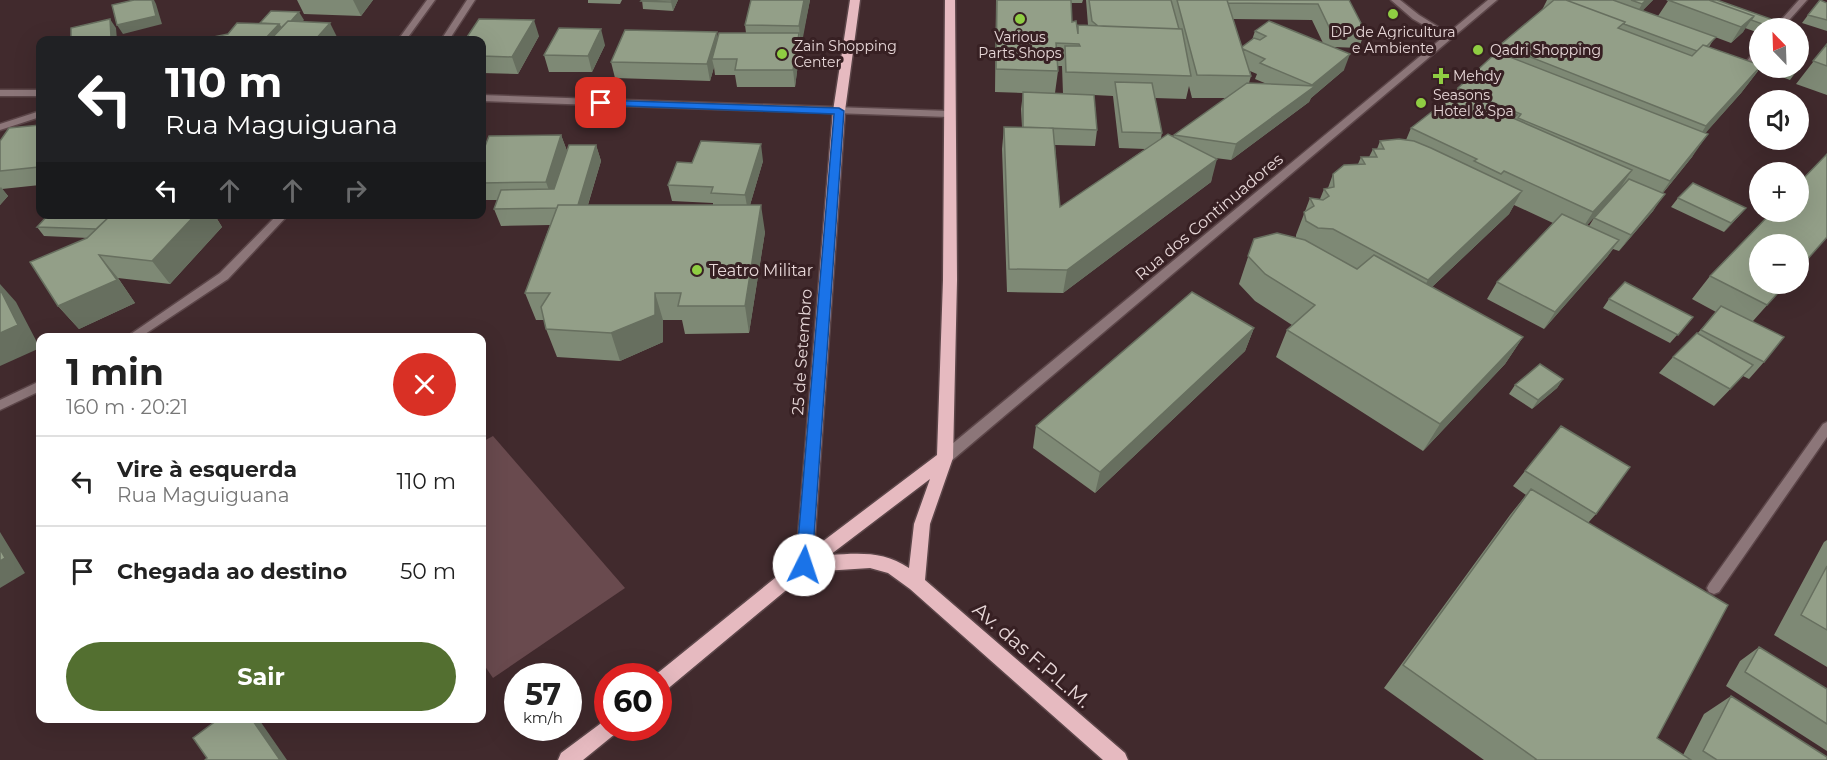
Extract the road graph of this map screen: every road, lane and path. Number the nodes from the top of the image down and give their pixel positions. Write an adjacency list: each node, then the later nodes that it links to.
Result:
1 (431, 0): 9 (street)
2 (471, 0): 10 (street)
3 (855, 0): 15 (main road, 25 de Setembro)
4 (950, 0): 16 (main road)
5 (1395, 0): 11 (street)
6 (1493, 0): 11 (street, Rua dos Continuadores)
7 (1803, 0): 8 (street)
8 (1787, 18)
9 (405, 36)
10 (448, 36)
11 (1449, 36): 24 (street, Rua dos Continuadores)
12 (0, 93): 13 (street)
13 (36, 93)
14 (486, 98): 15 (street)
15 (839, 111): 16 (street); 25 (main road, 25 de Setembro)
16 (949, 114): 24 (main road)
17 (36, 115): 18 (street)
18 (0, 127)
19 (279, 219): 20 (street)
20 (138, 333)
21 (36, 388): 22 (street)
22 (0, 405)
23 (1827, 427): 27 (street)
24 (945, 458): 25 (main road); 26 (main road)
25 (804, 565): 26 (main road, Av. das F.P.L.M.); 28 (main road)
26 (916, 583): 31 (main road, Av. das F.P.L.M.)
27 (1714, 588)
28 (672, 673)
29 (594, 739): 30 (main road)
30 (568, 760)
31 (1118, 760)

